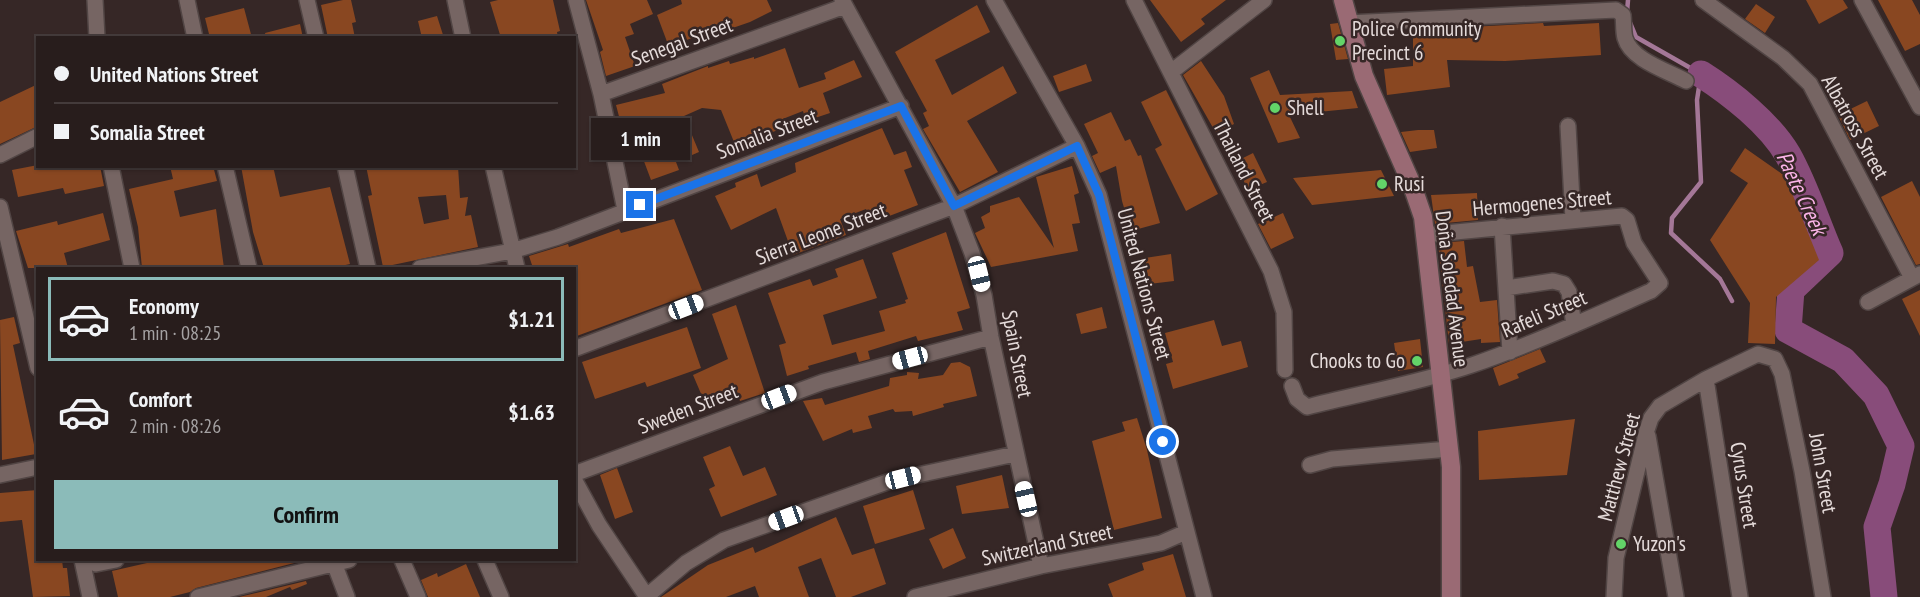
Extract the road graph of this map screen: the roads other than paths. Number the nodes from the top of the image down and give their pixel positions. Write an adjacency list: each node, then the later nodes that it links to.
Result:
1 (95, 0): 14 (street)
2 (187, 0): 15 (street)
3 (307, 0): 16 (street)
4 (454, 0): 17 (street)
5 (576, 0): 20 (street)
6 (994, 0): 25 (street, United Nations Street)
7 (1134, 0): 18 (street, Thailand Street)
8 (1264, 0): 18 (street)
9 (1343, 0): 13 (main road, Doña Soledad Avenue)
10 (1703, 0): 43 (street, Albatross Street)
11 (1862, 0): 22 (street)
12 (843, 3): 20 (street, Senegal Street); 21 (street, Spain Street)
13 (1348, 23): 19 (street); 36 (main road, Doña Soledad Avenue)
14 (97, 36)
15 (195, 36)
16 (316, 36)
17 (463, 36)
18 (1171, 72): 53 (street, Thailand Street)
19 (1686, 81)
20 (601, 94): 33 (street)
21 (901, 106): 31 (street, Spain Street); 33 (street, Somalia Street)
22 (1920, 107)
23 (1568, 126): 34 (street)
24 (36, 137): 26 (street)
25 (1077, 146): 31 (street, Sierra Leone Street); 65 (street, United Nations Street)
26 (0, 155)
27 (111, 168): 38 (street)
28 (225, 168): 39 (street)
29 (345, 168): 40 (street)
30 (493, 168): 37 (street)
31 (954, 206): 48 (street, Spain Street); 49 (street, Sierra Leone Street)
32 (0, 207): 52 (street)
33 (625, 210): 37 (street, Somalia Street)
34 (1573, 219): 35 (street, Hermogenes Street); 44 (street, Hermogenes Street)
35 (1502, 226): 36 (street, Hermogenes Street); 45 (street)
36 (1424, 235): 54 (main road, Doña Soledad Avenue)
37 (512, 250): 41 (street, Somalia Street); 42 (street)
38 (132, 267)
39 (249, 267)
40 (368, 267)
41 (425, 267)
42 (516, 267)
43 (1916, 276): 46 (street)
44 (1660, 283): 47 (street, Rafeli Street)
45 (1506, 288): 47 (street); 50 (street)
46 (1868, 302)
47 (1574, 326): 50 (street, Rafeli Street)
48 (991, 337): 59 (street, Spain Street); 62 (street, Sweden Street)
49 (576, 348)
50 (1510, 352): 54 (street, Rafeli Street)
51 (1775, 359): 55 (street, Matthew Street); 83 (street, John Street)
52 (36, 360)
53 (1285, 370)
54 (1440, 375): 56 (street, Rafeli Street); 58 (main road, Doña Soledad Avenue)
55 (1706, 379): 57 (street, Matthew Street); 82 (street, Cyrus Street)
56 (1292, 386)
57 (1647, 430): 80 (street, Matthew Street); 81 (street)
58 (1449, 449): 60 (street); 79 (main road, Doña Soledad Avenue)
59 (1015, 454): 70 (street, Spain Street); 76 (street)
60 (1310, 465)
61 (36, 466): 63 (street)
62 (576, 473)
63 (0, 475)
64 (576, 483): 76 (street)
65 (1186, 532): 70 (street, Switzerland Street); 78 (street, United Nations Street)
66 (341, 561): 72 (street); 73 (street)
67 (402, 561): 74 (street)
68 (485, 561): 75 (street)
69 (89, 562): 71 (street)
70 (1041, 566): 77 (street, Switzerland Street)
71 (90, 597)
72 (198, 597)
73 (347, 597)
74 (418, 597)
75 (501, 597)
76 (647, 597)
77 (915, 597)
78 (1204, 597)
79 (1450, 597)
80 (1614, 597)
81 (1676, 597)
82 (1740, 597)
83 (1823, 597)

